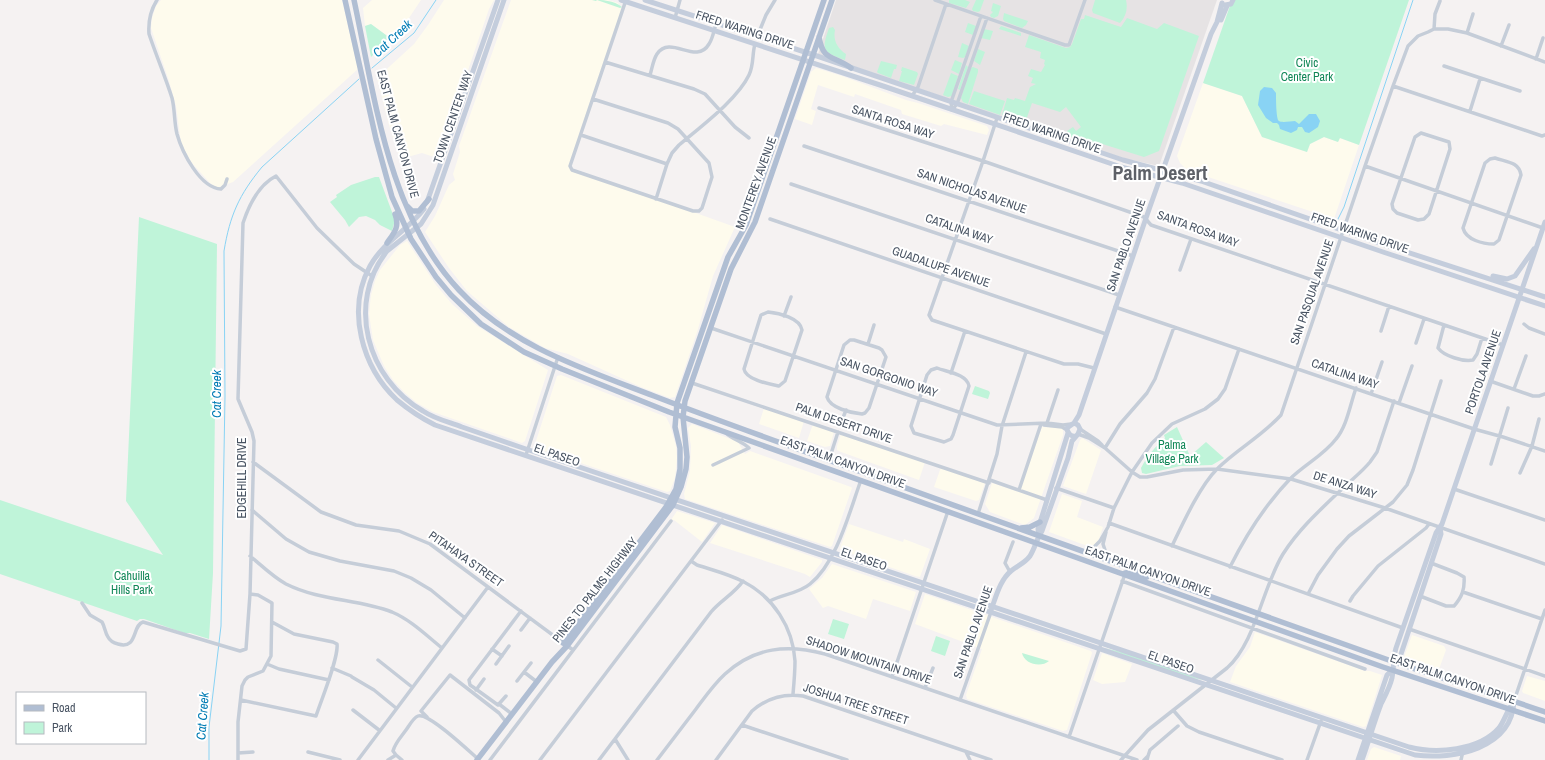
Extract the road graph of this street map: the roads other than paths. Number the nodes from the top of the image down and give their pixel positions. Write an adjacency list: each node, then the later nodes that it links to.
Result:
1 (157, 0): 71 (street)
2 (345, 0): 50 (main road, EAST PALM CANYON DRIVE)
3 (354, 0): 57 (main road, EAST PALM CANYON DRIVE)
4 (498, 0): 76 (street, TOWN CENTER WAY)
5 (504, 0): 88 (street, TOWN CENTER WAY)
6 (624, 0): 21 (street, FRED WARING DRIVE); 39 (street)
7 (645, 0): 18 (street, FRED WARING DRIVE)
8 (680, 0): 18 (street)
9 (775, 0): 30 (street)
10 (824, 0): 35 (main road, MONTEREY AVENUE)
11 (832, 0): 29 (main road, MONTEREY AVENUE)
12 (935, 0): 17 (street)
13 (1085, 0): 22 (street)
14 (1233, 0): 16 (street)
15 (1440, 1): 26 (street)
16 (1223, 3): 68 (street, SAN PABLO AVENUE)
17 (946, 4): 20 (street); 47 (street)
18 (677, 11): 21 (street); 23 (street, FRED WARING DRIVE)
19 (1473, 14): 27 (street)
20 (981, 16): 22 (street); 52 (street)
21 (675, 18): 25 (street, FRED WARING DRIVE)
22 (987, 18): 52 (street)
23 (716, 24): 25 (street); 30 (street, FRED WARING DRIVE)
24 (1509, 25): 34 (street)
25 (714, 30): 28 (street, FRED WARING DRIVE); 44 (street)
26 (1434, 30): 27 (street, SAN PASQUAL AVENUE); 46 (street, SAN PASQUAL AVENUE)
27 (1467, 34): 34 (street, SAN PASQUAL AVENUE)
28 (730, 36): 30 (street); 32 (street, FRED WARING DRIVE)
29 (819, 36): 36 (main road, MONTEREY AVENUE); 43 (main road)
30 (757, 37): 33 (street, FRED WARING DRIVE)
31 (1543, 38): 37 (street)
32 (755, 44): 33 (street); 38 (street, FRED WARING DRIVE); 54 (street)
33 (780, 44): 35 (street, FRED WARING DRIVE)
34 (1501, 46): 37 (street, SAN PASQUAL AVENUE)
35 (806, 53): 36 (street, FRED WARING DRIVE); 38 (main road, MONTEREY AVENUE)
36 (813, 55): 40 (main road, MONTEREY AVENUE); 43 (street, FRED WARING DRIVE)
37 (1536, 59): 41 (street, SAN PASQUAL AVENUE)
38 (804, 60): 40 (street, FRED WARING DRIVE); 75 (main road, MONTEREY AVENUE)
39 (605, 62): 44 (street); 51 (street)
40 (810, 62): 49 (street, FRED WARING DRIVE); 81 (main road, MONTEREY AVENUE)
41 (1545, 62)
42 (1444, 66): 45 (street)
43 (851, 68): 47 (street, FRED WARING DRIVE)
44 (650, 75): 54 (street)
45 (1480, 79): 48 (street); 56 (street)
46 (1393, 86): 56 (street); 67 (street, SAN PASQUAL AVENUE)
47 (916, 90): 49 (street); 52 (street, FRED WARING DRIVE)
48 (1520, 92)
49 (912, 96): 55 (street, FRED WARING DRIVE)
50 (367, 98): 57 (main road); 73 (main road, EAST PALM CANYON DRIVE)
51 (593, 99): 60 (street); 63 (street)
52 (954, 103): 55 (street); 58 (street, FRED WARING DRIVE)
53 (819, 108): 65 (street, SANTA ROSA WAY)
54 (720, 109): 62 (street); 63 (street)
55 (952, 110): 59 (street, FRED WARING DRIVE)
56 (1470, 110): 61 (street)
57 (379, 117): 80 (main road, EAST PALM CANYON DRIVE)
58 (997, 118): 59 (street); 68 (street, FRED WARING DRIVE)
59 (995, 124): 65 (street); 69 (street, FRED WARING DRIVE)
60 (581, 135): 66 (street); 77 (street)
61 (1545, 135)
62 (749, 138)
63 (686, 139): 66 (street); 77 (street)
64 (804, 146): 78 (street, SAN NICHOLAS AVENUE)
65 (983, 161): 78 (street); 83 (street, SANTA ROSA WAY)
66 (668, 164): 77 (street)
67 (1365, 166): 70 (street); 89 (street, SAN PASQUAL AVENUE)
68 (1163, 171): 69 (street, SAN PABLO AVENUE); 89 (street, FRED WARING DRIVE)
69 (1160, 178): 83 (street, SAN PABLO AVENUE); 92 (street, FRED WARING DRIVE)
70 (1400, 178): 74 (street); 74 (street); 74 (street)
71 (227, 179)
72 (791, 184): 93 (street, CATALINA WAY)
73 (390, 191): 87 (main road, EAST PALM CANYON DRIVE); 95 (main road)
74 (1436, 191): 79 (street)
75 (757, 194): 81 (main road); 91 (main road, MONTEREY AVENUE)
76 (429, 199): 80 (main road); 85 (street, TOWN CENTER WAY)
77 (656, 199)
78 (969, 201): 93 (street); 97 (street, SAN NICHOLAS AVENUE)
79 (1472, 203): 82 (street); 82 (street); 82 (street)
80 (405, 204): 85 (main road, EAST PALM CANYON DRIVE)
81 (758, 212): 102 (main road, MONTEREY AVENUE)
82 (1507, 216): 86 (street)
83 (1146, 218): 94 (street, SANTA ROSA WAY); 97 (street, SAN PABLO AVENUE)
84 (770, 219): 101 (street, GUADALUPE AVENUE)
85 (413, 222): 87 (street, EL PASEO); 88 (main road, EAST PALM CANYON DRIVE)
86 (1544, 225): 96 (street, PORTOLA AVENUE)
87 (406, 228): 90 (main road, EAST PALM CANYON DRIVE); 95 (street, EL PASEO)
88 (416, 228): 90 (street, TOWN CENTER WAY); 132 (main road, EAST PALM CANYON DRIVE)
89 (1343, 230): 92 (street, SAN PASQUAL AVENUE); 99 (street, FRED WARING DRIVE)
90 (408, 234): 100 (street, EL PASEO); 135 (main road, EAST PALM CANYON DRIVE)
91 (739, 237): 102 (main road); 152 (main road, MONTEREY AVENUE)
92 (1341, 238): 103 (street, SAN PASQUAL AVENUE); 107 (street, FRED WARING DRIVE)
93 (956, 239): 101 (street); 105 (street, CATALINA WAY)
94 (1191, 239): 98 (street); 103 (street, SANTA ROSA WAY)
95 (387, 243): 100 (street, EL PASEO)
96 (1538, 243): 99 (street); 104 (street, PORTOLA AVENUE)
97 (1133, 256): 105 (street, SAN PABLO AVENUE)
98 (1180, 270)
99 (1476, 274): 104 (street, FRED WARING DRIVE)
100 (369, 275): 174 (street, EL PASEO); 179 (street, EDGEHILL DRIVE)
101 (942, 278): 119 (street); 121 (street, GUADALUPE AVENUE)
102 (726, 282): 118 (main road, MONTEREY AVENUE)
103 (1326, 285): 109 (street, SANTA ROSA WAY); 137 (street, SAN PASQUAL AVENUE)
104 (1522, 289): 107 (street, PORTOLA AVENUE); 108 (street, FRED WARING DRIVE)
105 (1119, 295): 111 (street, SAN PABLO AVENUE)
106 (791, 297): 112 (street)
107 (1520, 297): 110 (street, FRED WARING DRIVE); 127 (street, PORTOLA AVENUE)
108 (1545, 297)
109 (1389, 306): 113 (street, SANTA ROSA WAY); 120 (street)
110 (1545, 306)
111 (1115, 307): 117 (street, CATALINA WAY); 121 (street, SAN PABLO AVENUE)
112 (784, 316): 124 (street); 130 (street)
113 (1424, 319): 116 (street, SANTA ROSA WAY); 125 (street)
114 (1524, 324): 122 (street)
115 (874, 325): 126 (street)
116 (1444, 325): 123 (street, SANTA ROSA WAY); 123 (street)
117 (1174, 327): 128 (street, CATALINA WAY); 172 (street)
118 (711, 328): 124 (street, SAN GORGONIO WAY); 142 (main road, MONTEREY AVENUE)
119 (964, 331): 129 (street); 139 (street)
120 (1381, 331)
121 (1106, 334): 136 (street, SAN PABLO AVENUE)
122 (1545, 334)
123 (1482, 338): 127 (street, SANTA ROSA WAY)
124 (752, 342): 130 (street, SAN GORGONIO WAY); 130 (street)
125 (1416, 343)
126 (868, 344): 138 (street); 143 (street)
127 (1503, 345): 141 (street, PORTOLA AVENUE)
128 (1239, 349): 137 (street, CATALINA WAY); 183 (street)
129 (1026, 352): 136 (street); 164 (street)
130 (794, 356): 138 (street, SAN GORGONIO WAY)
131 (1526, 356): 145 (street)
132 (558, 357): 135 (street); 152 (main road, EAST PALM CANYON DRIVE)
133 (1382, 362): 147 (street)
134 (1412, 366): 151 (street)
135 (556, 367): 157 (main road, EAST PALM CANYON DRIVE); 174 (street)
136 (1094, 368): 165 (street, SAN PABLO AVENUE)
137 (1297, 368): 144 (street, CATALINA WAY); 182 (street, SAN PASQUAL AVENUE)
138 (836, 370): 143 (street, SAN GORGONIO WAY); 155 (street)
139 (951, 373): 149 (street); 156 (street)
140 (1441, 381): 158 (street)
141 (1490, 381): 145 (street); 166 (street, PORTOLA AVENUE)
142 (692, 383): 153 (main road, MONTEREY AVENUE); 168 (street, PALM DESERT DRIVE)
143 (877, 384): 149 (street, SAN GORGONIO WAY); 155 (street)
144 (1356, 388): 147 (street, CATALINA WAY); 186 (street)
145 (1514, 389): 148 (street)
146 (1058, 390): 162 (street)
147 (1371, 394): 150 (street, CATALINA WAY)
148 (1545, 394)
149 (919, 398): 156 (street, SAN GORGONIO WAY); 156 (street)
150 (1394, 401): 151 (street, CATALINA WAY); 196 (street)
151 (1399, 403): 158 (street, CATALINA WAY)
152 (677, 405): 153 (main road, EAST PALM CANYON DRIVE); 157 (main road, MONTEREY AVENUE)
153 (684, 408): 159 (main road, MONTEREY AVENUE); 177 (main road, EAST PALM CANYON DRIVE)
154 (1508, 408): 170 (street)
155 (846, 410): 161 (street)
156 (960, 412): 164 (street, SAN GORGONIO WAY)
157 (676, 414): 159 (main road, EAST PALM CANYON DRIVE); 198 (main road, PINES TO PALMS HIGHWAY)
158 (1431, 414): 166 (street, CATALINA WAY); 200 (street)
159 (683, 417): 167 (main road, EAST PALM CANYON DRIVE); 198 (main road, PINES TO PALMS HIGHWAY)
160 (1539, 419): 171 (street)
161 (841, 423)
162 (1047, 423): 163 (street, SAN GORGONIO WAY); 165 (street, SAN GORGONIO WAY)
163 (1041, 424): 164 (street, SAN GORGONIO WAY); 169 (street); 195 (street)
164 (1002, 426): 189 (street)
165 (1076, 429): 169 (street); 169 (street, SAN PABLO AVENUE); 172 (street); 193 (street, SAN PABLO AVENUE)
166 (1474, 429): 170 (street, CATALINA WAY); 194 (street, PORTOLA AVENUE)
167 (726, 432): 175 (main road, EAST PALM CANYON DRIVE); 181 (street)
168 (838, 432): 177 (street); 189 (street, PALM DESERT DRIVE)
169 (1068, 432): 191 (street, SAN PABLO AVENUE)
170 (1499, 436): 171 (street, CATALINA WAY); 180 (street)
171 (1532, 446): 173 (street, CATALINA WAY); 184 (street)
172 (1104, 447): 183 (street)
173 (1545, 451)
174 (527, 452): 176 (street, EL PASEO); 178 (street, EL PASEO)
175 (799, 458): 177 (main road); 188 (main road, EAST PALM CANYON DRIVE)
176 (559, 460): 178 (street); 187 (street, EL PASEO)
177 (829, 460): 190 (main road, EAST PALM CANYON DRIVE)
178 (543, 461): 185 (street, EL PASEO)
179 (253, 462): 201 (street, EDGEHILL DRIVE); 233 (street, PITAHAYA STREET)
180 (1491, 464)
181 (712, 465)
182 (1217, 469): 183 (street, DE ANZA WAY); 186 (street, DE ANZA WAY); 217 (street, SAN PASQUAL AVENUE)
183 (1132, 472): 199 (street)
184 (1520, 473)
185 (595, 478): 187 (street); 192 (street, EL PASEO)
186 (1291, 478): 196 (street, DE ANZA WAY); 225 (street)
187 (618, 480): 192 (street); 198 (street, EL PASEO)
188 (861, 480): 190 (main road); 202 (main road, EAST PALM CANYON DRIVE); 219 (street)
189 (989, 482): 195 (street, PALM DESERT DRIVE); 203 (street)
190 (899, 485): 203 (main road, EAST PALM CANYON DRIVE)
191 (1051, 486): 193 (street); 197 (street, SAN PABLO AVENUE)
192 (622, 487): 198 (street, EL PASEO)
193 (1057, 488): 199 (street); 213 (street, SAN PABLO AVENUE)
194 (1454, 489): 205 (street); 212 (street, PORTOLA AVENUE)
195 (1019, 490): 197 (street, PALM DESERT DRIVE)
196 (1338, 494): 200 (street, DE ANZA WAY); 231 (street)
197 (1047, 500): 208 (street, SAN PABLO AVENUE)
198 (673, 501): 204 (street, EL PASEO); 207 (street, EL PASEO); 256 (main road, PINES TO PALMS HIGHWAY)
199 (1114, 508): 210 (street)
200 (1385, 508): 209 (street, DE ANZA WAY); 236 (street)
201 (252, 510): 220 (street, EDGEHILL DRIVE); 246 (street)
202 (948, 511): 215 (main road, EAST PALM CANYON DRIVE); 232 (street)
203 (978, 514): 211 (main road, EAST PALM CANYON DRIVE)
204 (725, 516): 207 (street); 219 (street, EL PASEO)
205 (1545, 520)
206 (671, 521): 263 (street)
207 (721, 521): 221 (street, EL PASEO); 222 (street)
208 (1040, 522): 211 (main road); 213 (street, SAN PABLO AVENUE)
209 (1429, 524): 212 (street, DE ANZA WAY); 239 (street)
210 (1108, 525): 216 (street); 217 (street); 218 (street)
211 (1020, 528): 213 (main road, EAST PALM CANYON DRIVE)
212 (1440, 528): 223 (street, PORTOLA AVENUE); 224 (street, DE ANZA WAY); 241 (street, PORTOLA AVENUE)
213 (1038, 535): 215 (street, SAN PABLO AVENUE); 228 (main road, EAST PALM CANYON DRIVE)
214 (1013, 542): 226 (street)
215 (1036, 543): 226 (street, SAN PABLO AVENUE); 227 (main road, EAST PALM CANYON DRIVE)
216 (1095, 546)
217 (1172, 546): 225 (street)
218 (1106, 550)
219 (834, 553): 221 (street); 232 (street, EL PASEO)
220 (250, 556): 235 (street, EDGEHILL DRIVE); 260 (street)
221 (831, 558): 232 (street, EL PASEO); 238 (street)
222 (691, 561): 229 (street); 326 (street)
223 (1431, 563): 234 (street); 237 (street, PORTOLA AVENUE)
224 (1545, 564)
225 (1230, 567): 231 (street)
226 (1010, 572): 242 (street, SAN PABLO AVENUE)
227 (1125, 574): 228 (main road); 230 (street); 249 (main road, EAST PALM CANYON DRIVE)
228 (1161, 578): 245 (main road, EAST PALM CANYON DRIVE)
229 (743, 581): 238 (street); 308 (street)
230 (1122, 581): 251 (street); 259 (street)
231 (1270, 581): 236 (street); 245 (street)
232 (923, 586): 242 (street, EL PASEO); 277 (street)
233 (488, 587): 244 (street, PITAHAYA STREET); 246 (street)
234 (1463, 592): 237 (street); 248 (street)
235 (250, 594): 240 (street, EDGEHILL DRIVE); 250 (street)
236 (1308, 594): 253 (street)
237 (1420, 596): 254 (street, PORTOLA AVENUE)
238 (770, 601): 261 (street)
239 (1350, 601)
240 (82, 603)
241 (1411, 605): 253 (street, PORTOLA AVENUE); 254 (street)
242 (992, 609): 252 (street, EL PASEO); 290 (street, SAN PABLO AVENUE)
243 (1545, 610): 248 (street)
244 (521, 611): 247 (street, PITAHAYA STREET); 262 (street)
245 (1257, 613): 249 (street); 266 (main road, EAST PALM CANYON DRIVE)
246 (465, 618): 260 (street)
247 (530, 618): 255 (street); 256 (street, PITAHAYA STREET)
248 (1542, 619): 273 (street)
249 (1255, 621): 251 (street); 274 (main road, EAST PALM CANYON DRIVE)
250 (272, 622): 268 (street); 270 (street)
251 (1252, 627): 272 (street); 280 (street)
252 (1046, 628): 259 (street, EL PASEO); 259 (street, EL PASEO)
253 (1403, 628): 257 (street); 266 (street, PORTOLA AVENUE)
254 (1409, 628): 257 (street, PORTOLA AVENUE); 273 (street)
255 (521, 630)
256 (565, 645): 263 (street, PITAHAYA STREET); 282 (main road, PINES TO PALMS HIGHWAY)
257 (1404, 645): 266 (street, PORTOLA AVENUE)
258 (509, 646): 264 (street)
259 (1099, 646): 280 (street, EL PASEO); 283 (street, EL PASEO); 307 (street)
260 (442, 648): 284 (street)
261 (793, 648): 277 (street, SHADOW MOUNTAIN DRIVE); 287 (street); 329 (street, SHADOW MOUNTAIN DRIVE)
262 (492, 649): 264 (street); 286 (street)
263 (573, 650): 325 (street)
264 (502, 656): 269 (street)
265 (378, 660): 284 (street)
266 (1395, 662): 274 (street, PORTOLA AVENUE); 291 (main road, EAST PALM CANYON DRIVE)
267 (531, 663): 275 (street)
268 (267, 664): 279 (street); 289 (street)
269 (496, 664)
270 (332, 668): 279 (street); 293 (street)
271 (933, 668): 285 (street)
272 (1365, 669)
273 (1525, 669): 276 (street); 291 (street)
274 (1392, 670): 296 (main road, EAST PALM CANYON DRIVE); 306 (street, PORTOLA AVENUE)
275 (524, 672): 281 (street); 282 (street)
276 (1545, 676)
277 (892, 677): 285 (street, SHADOW MOUNTAIN DRIVE)
278 (484, 679): 286 (street)
279 (329, 680): 289 (street)
280 (1212, 680): 283 (street); 301 (street, EL PASEO)
281 (518, 681)
282 (537, 682): 298 (main road, PINES TO PALMS HIGHWAY)
283 (1207, 685): 295 (street); 301 (street, EL PASEO)
284 (412, 687): 293 (street)
285 (926, 688): 290 (street, SHADOW MOUNTAIN DRIVE)
286 (476, 690): 292 (street)
287 (793, 694): 304 (street, JOSHUA TREE STREET); 313 (street, JOSHUA TREE STREET)
288 (506, 696): 292 (street)
289 (241, 700): 315 (street)
290 (960, 700): 307 (street, SHADOW MOUNTAIN DRIVE)
291 (1514, 701): 296 (street); 297 (main road, EAST PALM CANYON DRIVE)
292 (499, 704): 298 (street)
293 (396, 708): 305 (street)
294 (353, 710): 305 (street)
295 (1173, 710): 300 (street); 317 (street)
296 (1511, 710): 302 (main road, EAST PALM CANYON DRIVE); 310 (street, EL PASEO)
297 (1545, 712)
298 (512, 714): 303 (main road, PINES TO PALMS HIGHWAY)
299 (428, 718): 303 (street); 316 (street); 318 (street)
300 (1183, 721): 319 (street); 336 (street)
301 (1321, 721): 306 (street, EL PASEO); 306 (street, EL PASEO); 337 (street)
302 (1545, 721)
303 (506, 722): 318 (main road, PINES TO PALMS HIGHWAY)
304 (742, 725): 330 (street, JOSHUA TREE STREET); 331 (street)
305 (379, 730): 322 (street)
306 (1368, 736): 309 (street, EL PASEO); 314 (street, EL PASEO); 338 (street, PORTOLA AVENUE)
307 (1069, 737): 317 (street, SHADOW MOUNTAIN DRIVE)
308 (615, 739): 327 (street); 328 (street)
309 (1422, 750): 310 (street, EL PASEO); 314 (street)
310 (1463, 750): 314 (street, EL PASEO); 339 (street)
311 (253, 752): 315 (street)
312 (308, 752): 321 (street)
313 (966, 752): 332 (street); 333 (street, JOSHUA TREE STREET)
314 (1407, 752)
315 (238, 753): 320 (street)
316 (396, 755): 323 (street); 324 (street)
317 (1124, 756): 334 (street); 335 (street, SHADOW MOUNTAIN DRIVE)
318 (478, 759)
319 (1146, 759)
320 (238, 760)
321 (340, 760)
322 (358, 760)
323 (388, 760)
324 (402, 760)
325 (490, 760)
326 (540, 760)
327 (599, 760)
328 (628, 760)
329 (657, 760)
330 (716, 760)
331 (847, 760)
332 (970, 760)
333 (991, 760)
334 (1121, 760)
335 (1137, 760)
336 (1282, 760)
337 (1307, 760)
338 (1361, 760)
339 (1461, 760)

